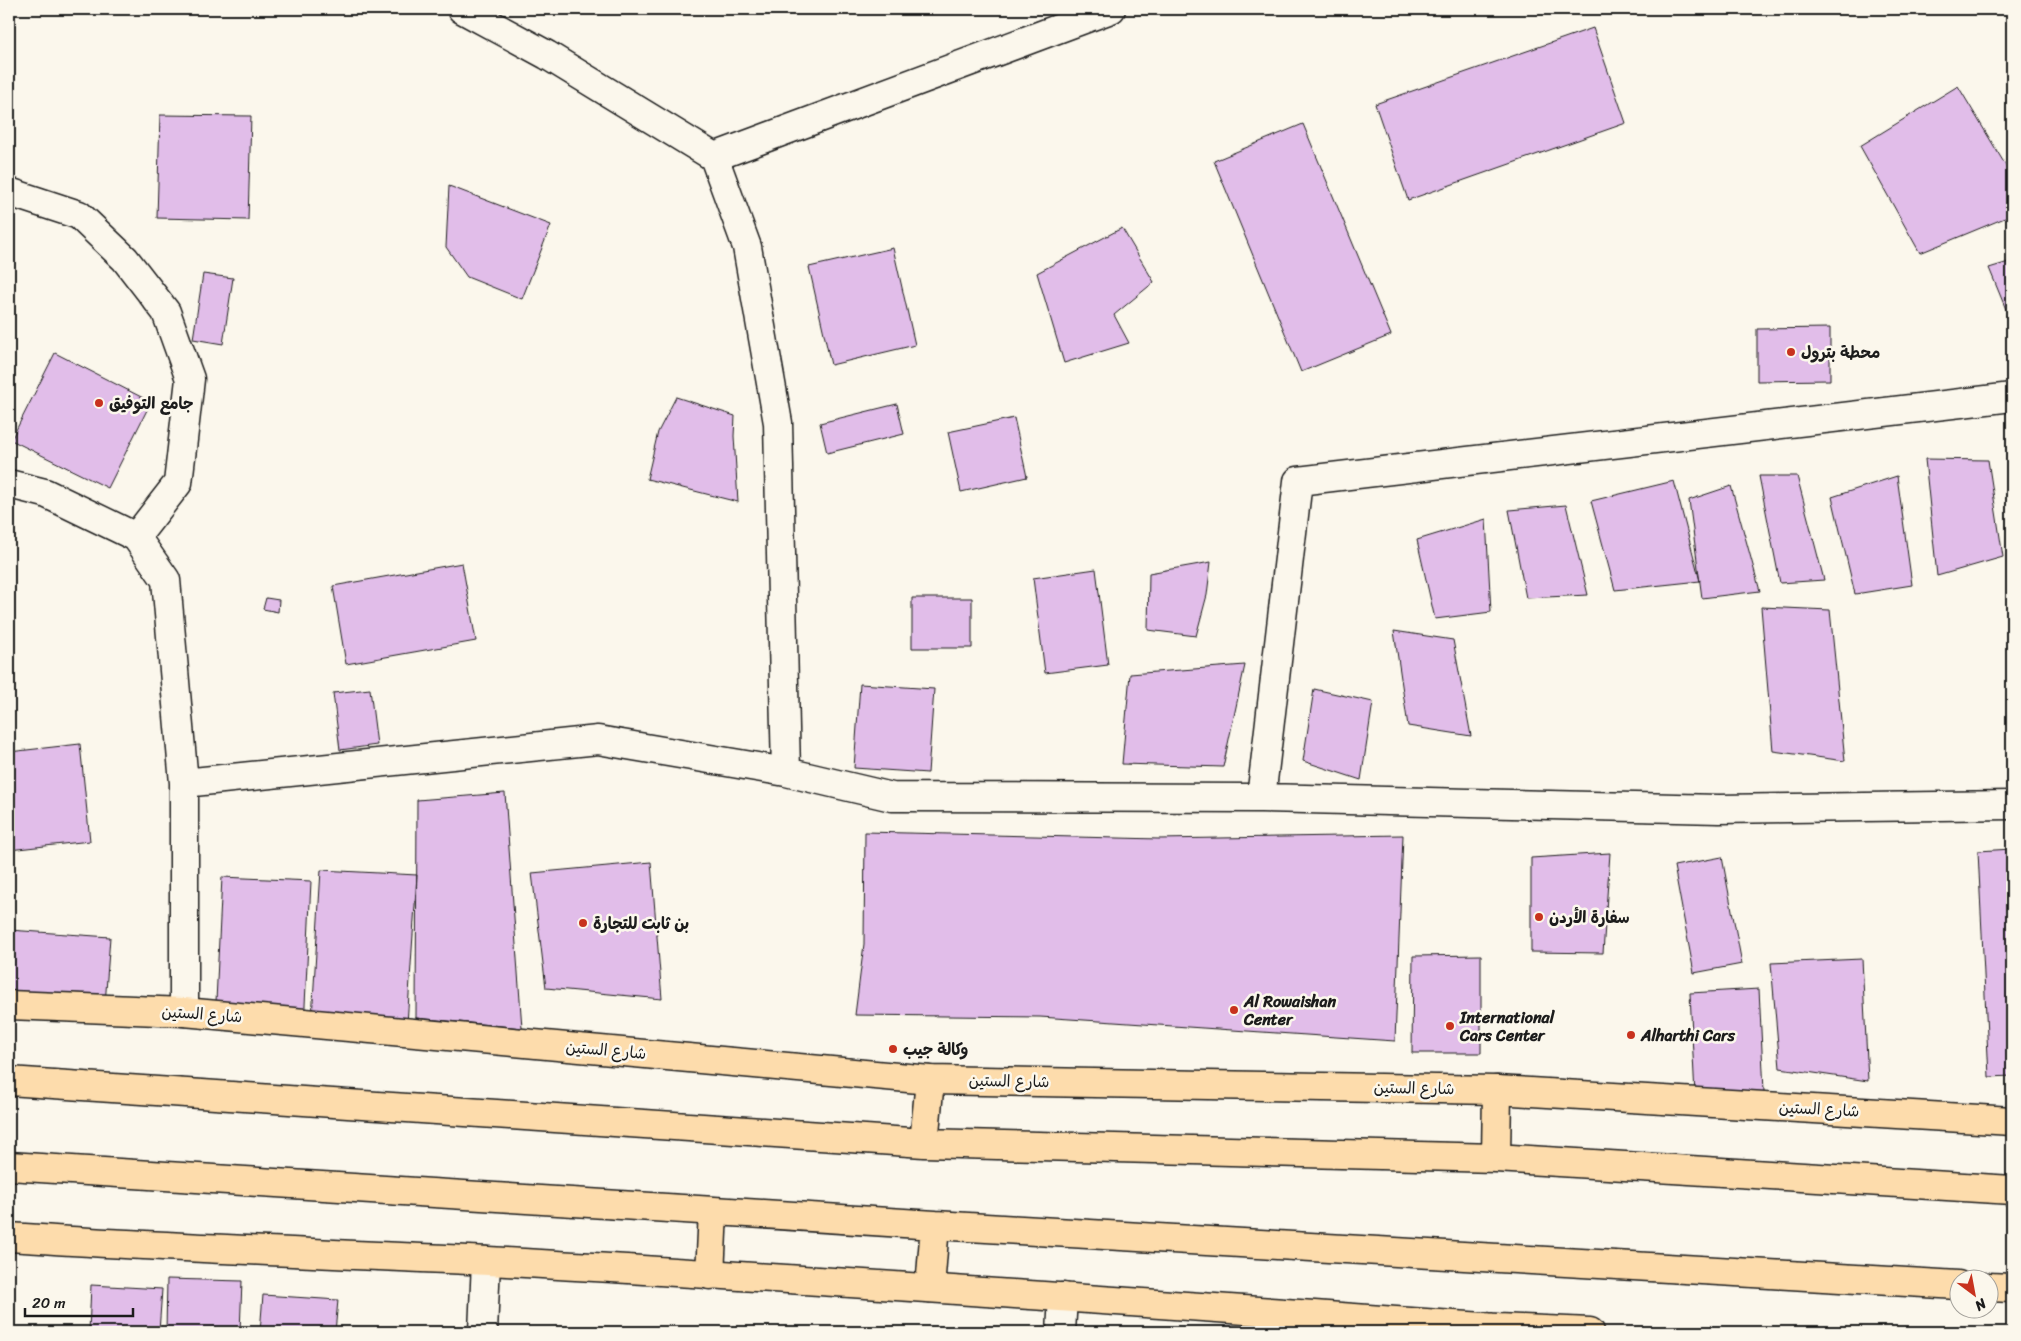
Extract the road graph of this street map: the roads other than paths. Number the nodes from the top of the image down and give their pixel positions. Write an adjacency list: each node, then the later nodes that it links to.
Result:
1 (462, 9): 3 (street)
2 (1111, 9): 3 (street)
3 (714, 157): 8 (street)
4 (9, 192): 7 (street)
5 (2012, 397): 10 (street)
6 (9, 484): 7 (street)
7 (136, 537): 9 (street)
8 (786, 772): 9 (street); 10 (street)
9 (184, 783): 13 (street)
10 (1261, 798): 11 (street)
11 (2012, 805)
12 (9, 1005): 13 (main road, شارع الستين)
13 (184, 1012): 14 (main road, شارع الستين)
14 (930, 1080): 16 (main road, شارع الستين); 18 (main road)
15 (9, 1081): 18 (main road)
16 (1497, 1090): 17 (main road, شارع الستين); 19 (main road)
17 (2012, 1121)
18 (924, 1143): 19 (main road)
19 (1496, 1158): 21 (main road)
20 (9, 1166): 22 (main road)
21 (2012, 1190)
22 (713, 1211): 23 (main road); 26 (main road)
23 (935, 1225): 27 (main road); 29 (main road)
24 (9, 1237): 25 (main road)
25 (486, 1261): 26 (main road); 33 (street)
26 (710, 1274): 29 (main road)
27 (1948, 1284)
28 (1998, 1287): 30 (main road)
29 (930, 1288): 31 (main road)
30 (2012, 1288)
31 (1063, 1297): 32 (main road); 34 (street)
32 (1498, 1330): 35 (main road)
33 (483, 1332)
34 (1061, 1332)
35 (1590, 1332)

